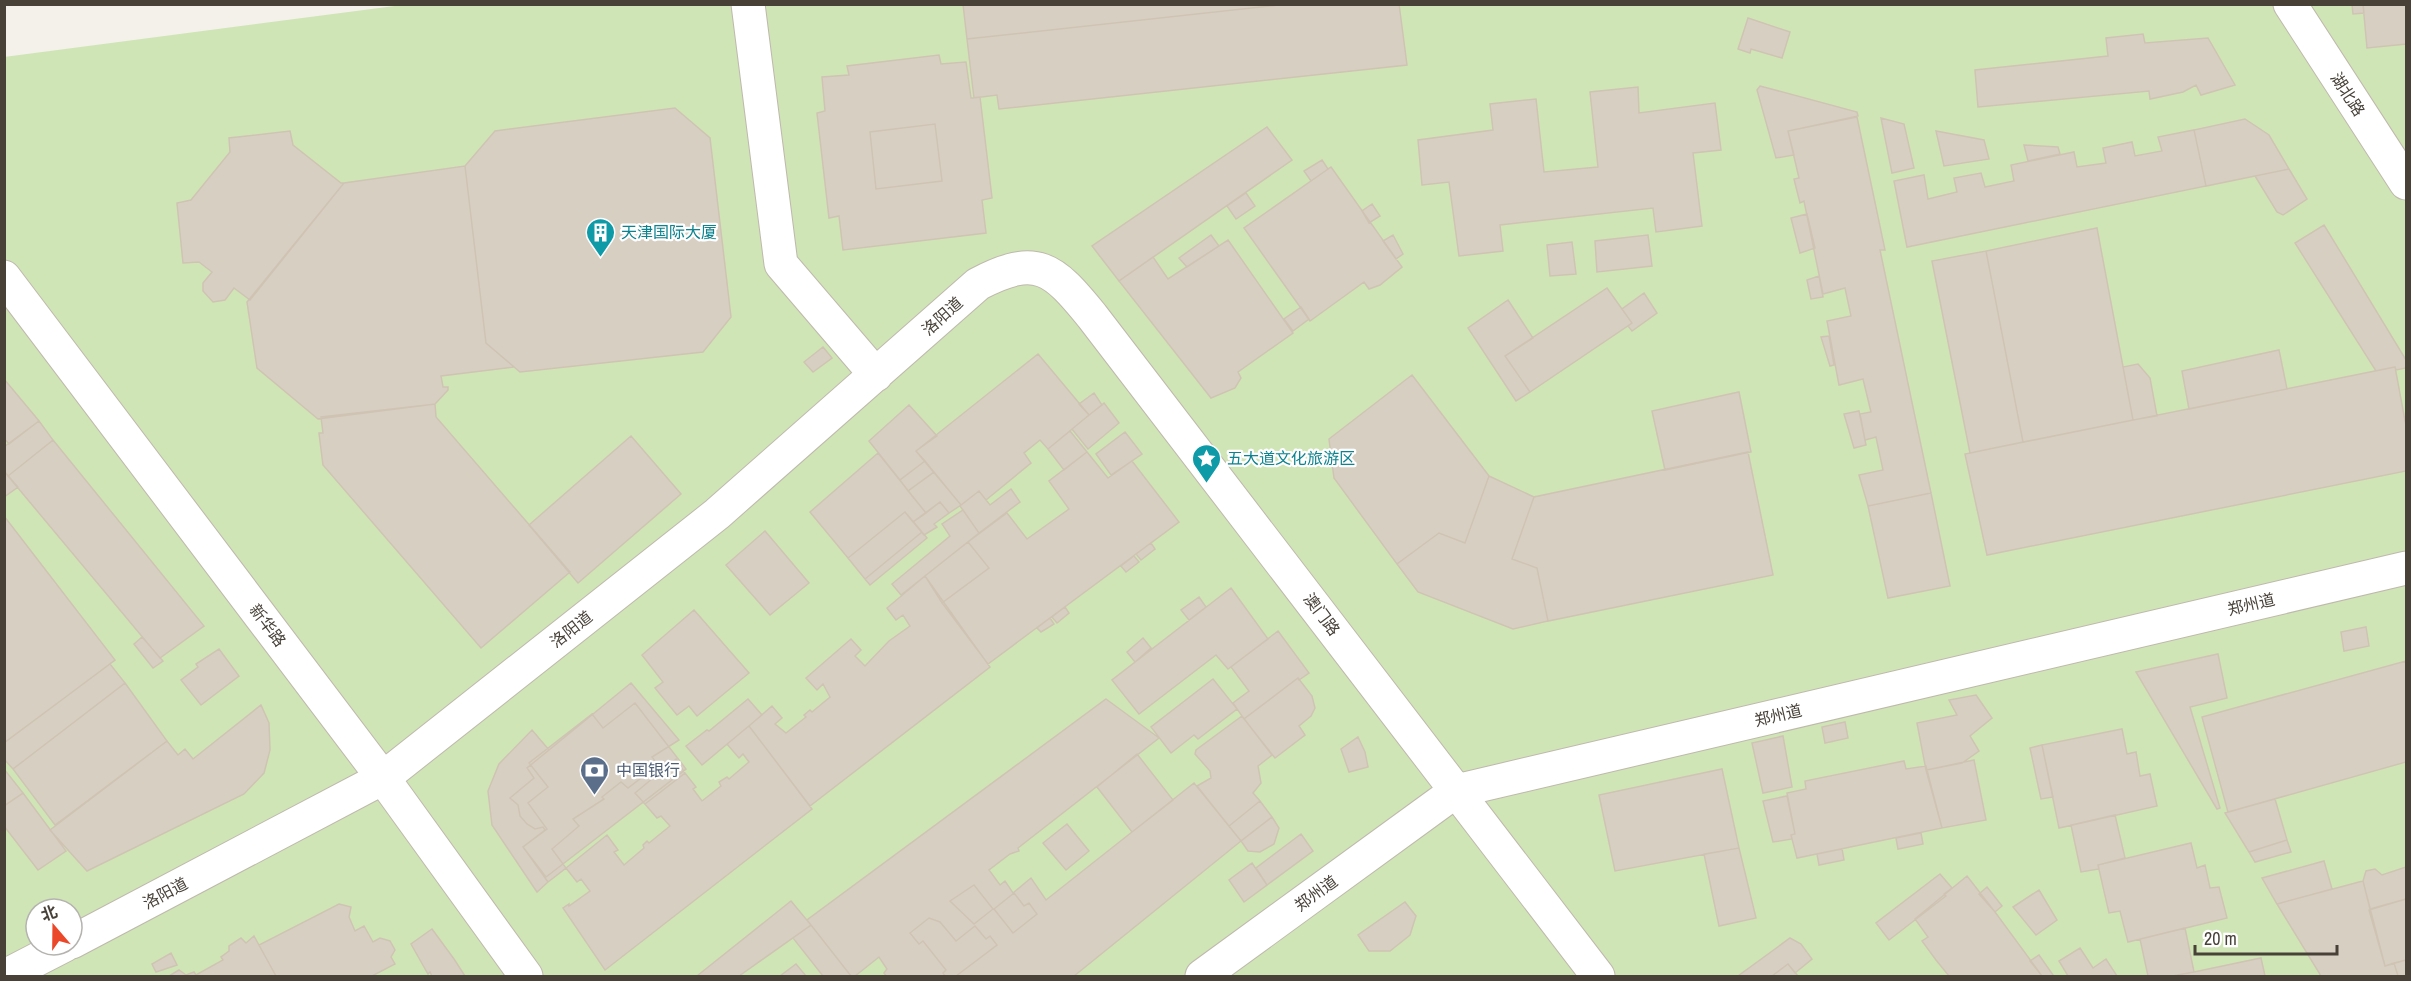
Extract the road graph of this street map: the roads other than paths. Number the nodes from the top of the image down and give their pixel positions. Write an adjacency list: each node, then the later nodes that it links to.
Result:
1 (748, 4): 6 (street)
2 (2290, 4): 3 (street, 湖北路)
3 (2406, 183)
4 (1032, 267): 6 (street, 洛阳道); 9 (street, 澳门路)
5 (4, 277): 8 (street, 新华路)
6 (876, 375): 8 (street, 洛阳道)
7 (2406, 568): 9 (street, 郑州道)
8 (383, 778): 10 (street, 洛阳道); 13 (street, 新华路)
9 (1456, 791): 14 (street, 郑州道); 15 (street, 澳门路)
10 (84, 936)
11 (42, 957): 12 (street)
12 (5, 976)
13 (526, 976)
14 (1202, 976)
15 (1599, 976)

